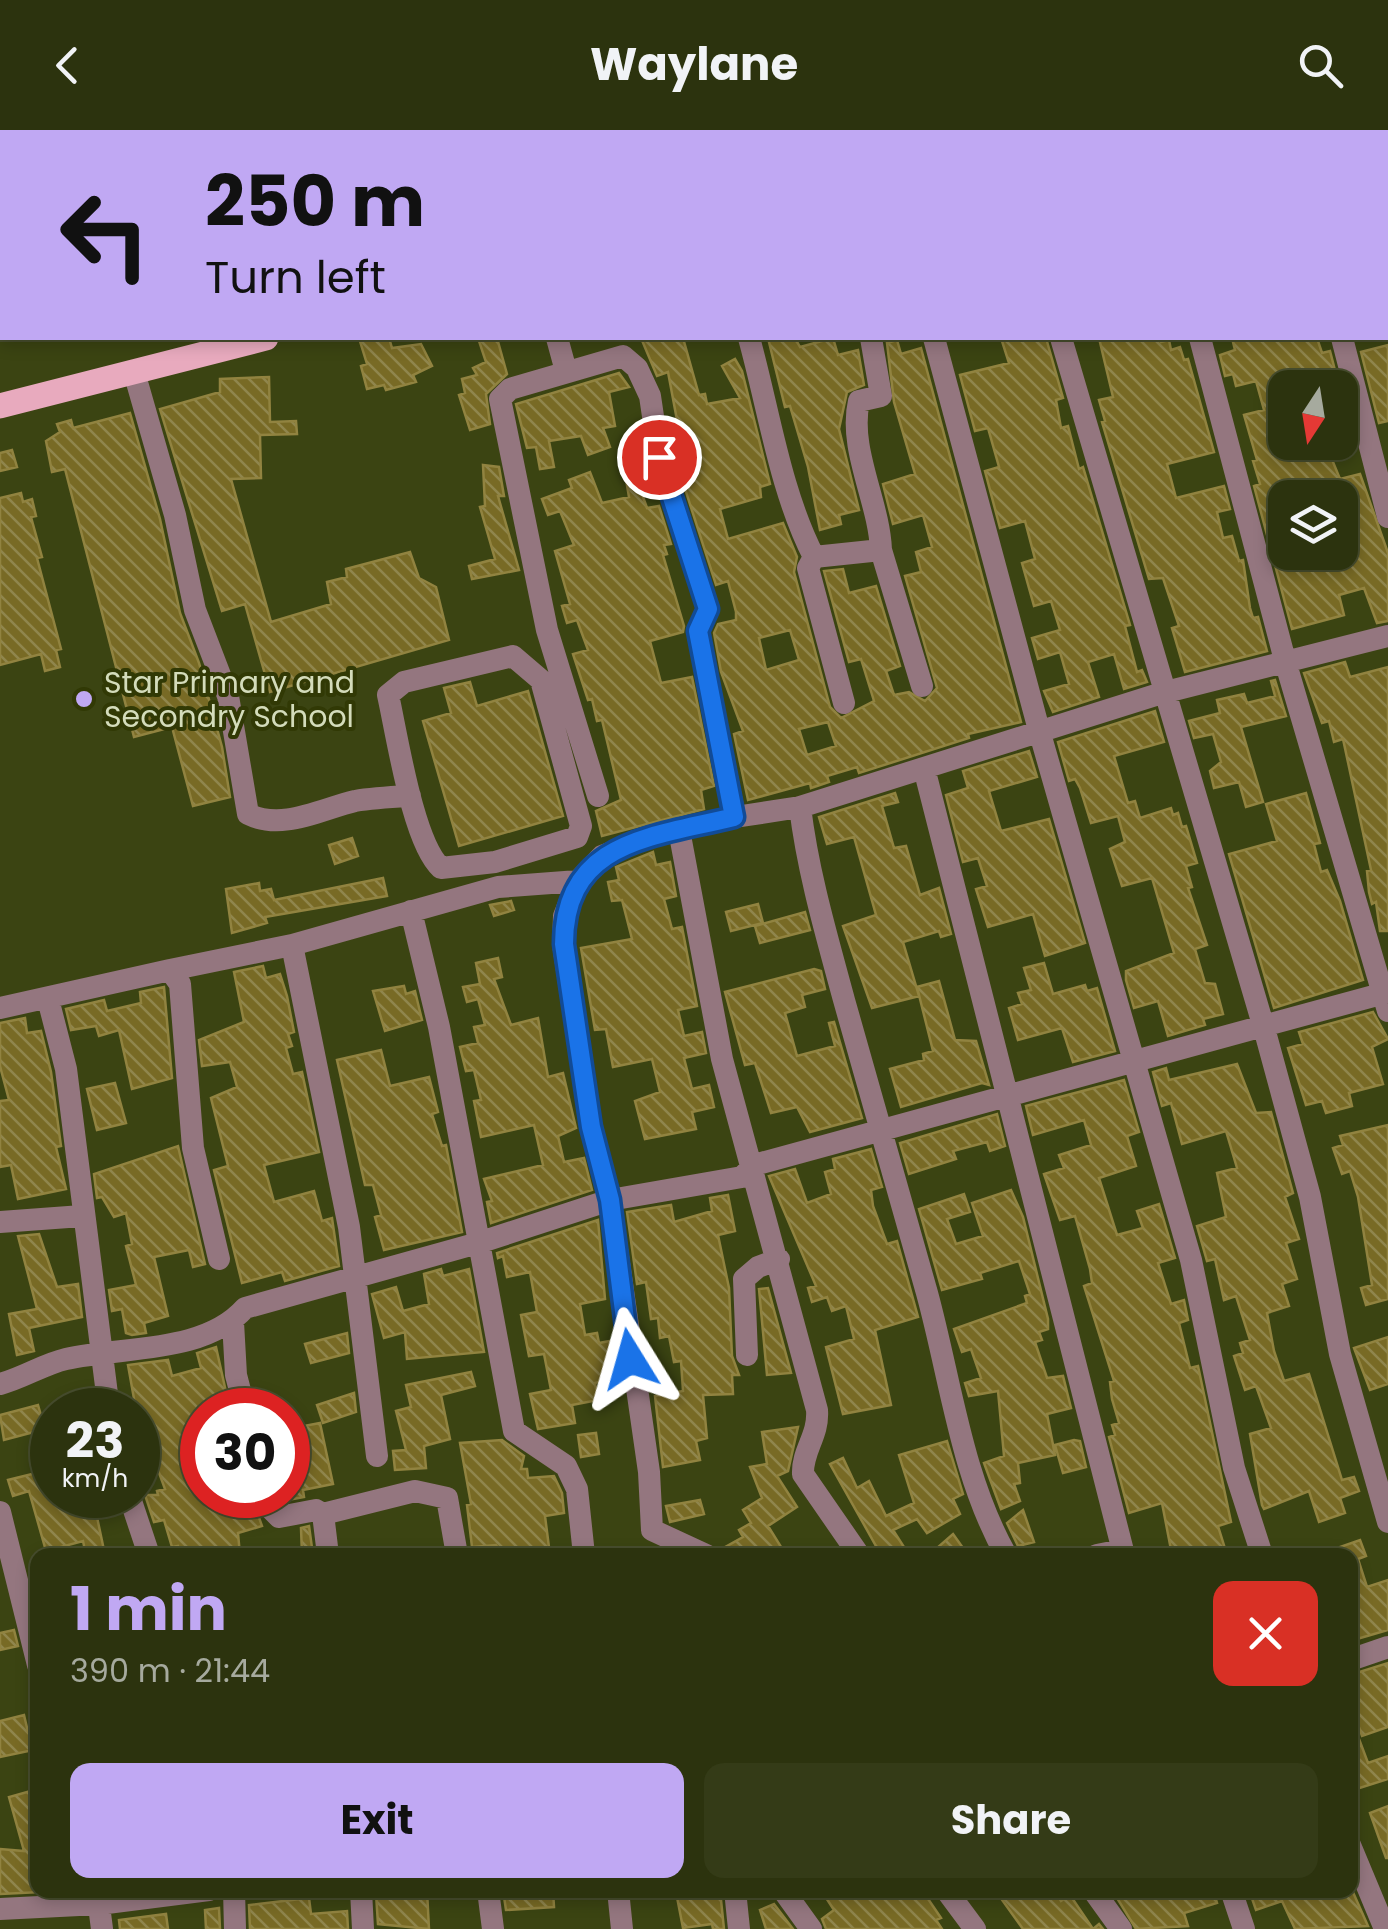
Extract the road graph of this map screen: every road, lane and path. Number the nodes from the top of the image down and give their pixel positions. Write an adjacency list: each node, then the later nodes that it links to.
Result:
1 (258, 340): 10 (main road)
2 (558, 340): 9 (street)
3 (751, 340): 14 (street)
4 (871, 340): 13 (street)
5 (935, 340): 20 (street)
6 (1061, 340): 18 (street)
7 (1201, 340): 16 (street)
8 (1343, 340): 12 (street)
9 (566, 370): 23 (street); 25 (street)
10 (134, 372): 11 (main road); 22 (street)
11 (0, 406)
12 (1388, 518)
13 (881, 550): 14 (street); 17 (street)
14 (814, 558): 19 (street)
15 (1388, 636): 16 (street)
16 (1286, 664): 18 (street); 32 (street)
17 (922, 686)
18 (1162, 692): 20 (street); 34 (street)
19 (844, 703)
20 (1039, 730): 21 (street); 35 (street)
21 (924, 768): 24 (street); 36 (street)
22 (410, 796): 22 (street)
23 (598, 796)
24 (800, 808): 25 (street); 37 (street)
25 (734, 817): 26 (street)
26 (679, 830): 27 (street); 38 (street)
27 (578, 881): 28 (street); 39 (street)
28 (411, 912): 29 (street); 42 (street)
29 (292, 944): 30 (street); 45 (street)
30 (170, 970): 31 (street); 43 (street)
31 (48, 999): 33 (street); 40 (street)
32 (1386, 999): 34 (street)
33 (0, 1008)
34 (1264, 1028): 35 (street); 57 (street)
35 (1132, 1062): 36 (street); 66 (street)
36 (1007, 1094): 37 (street); 65 (street)
37 (882, 1131): 38 (street); 64 (street)
38 (754, 1165): 39 (street); 44 (street)
39 (610, 1200): 42 (street); 62 (street)
40 (82, 1216): 41 (street); 47 (street)
41 (0, 1222)
42 (478, 1243): 45 (street); 61 (street)
43 (219, 1259)
44 (779, 1259): 48 (street); 63 (street)
45 (355, 1277): 46 (street); 52 (street)
46 (233, 1322): 47 (street); 51 (street)
47 (100, 1353): 49 (street); 50 (street)
48 (747, 1354)
49 (0, 1384)
50 (106, 1388)
51 (239, 1388)
52 (377, 1456)
53 (310, 1511): 55 (street)
54 (0, 1512): 67 (street)
55 (323, 1514): 59 (street); 60 (street)
56 (137, 1518): 58 (street)
57 (1388, 1522)
58 (147, 1548)
59 (327, 1548)
60 (456, 1548)
61 (583, 1548)
62 (691, 1548)
63 (854, 1548)
64 (1002, 1548)
65 (1122, 1548)
66 (1260, 1548)
67 (30, 1618)
68 (1388, 1647): 69 (street)
69 (1358, 1657)
70 (1358, 1864): 93 (street)
71 (90, 1898): 82 (street)
72 (98, 1898): 83 (street)
73 (234, 1898): 84 (street)
74 (361, 1898): 85 (street)
75 (489, 1898): 86 (street)
76 (619, 1898): 87 (street)
77 (736, 1898): 88 (street)
78 (789, 1898): 89 (street)
79 (952, 1898): 90 (street)
80 (1099, 1898): 91 (street)
81 (1234, 1898): 92 (street)
82 (0, 1909)
83 (102, 1929)
84 (235, 1929)
85 (364, 1929)
86 (492, 1929)
87 (622, 1929)
88 (739, 1929)
89 (810, 1929)
90 (975, 1929)
91 (1120, 1929)
92 (1244, 1929)
93 (1385, 1929)

